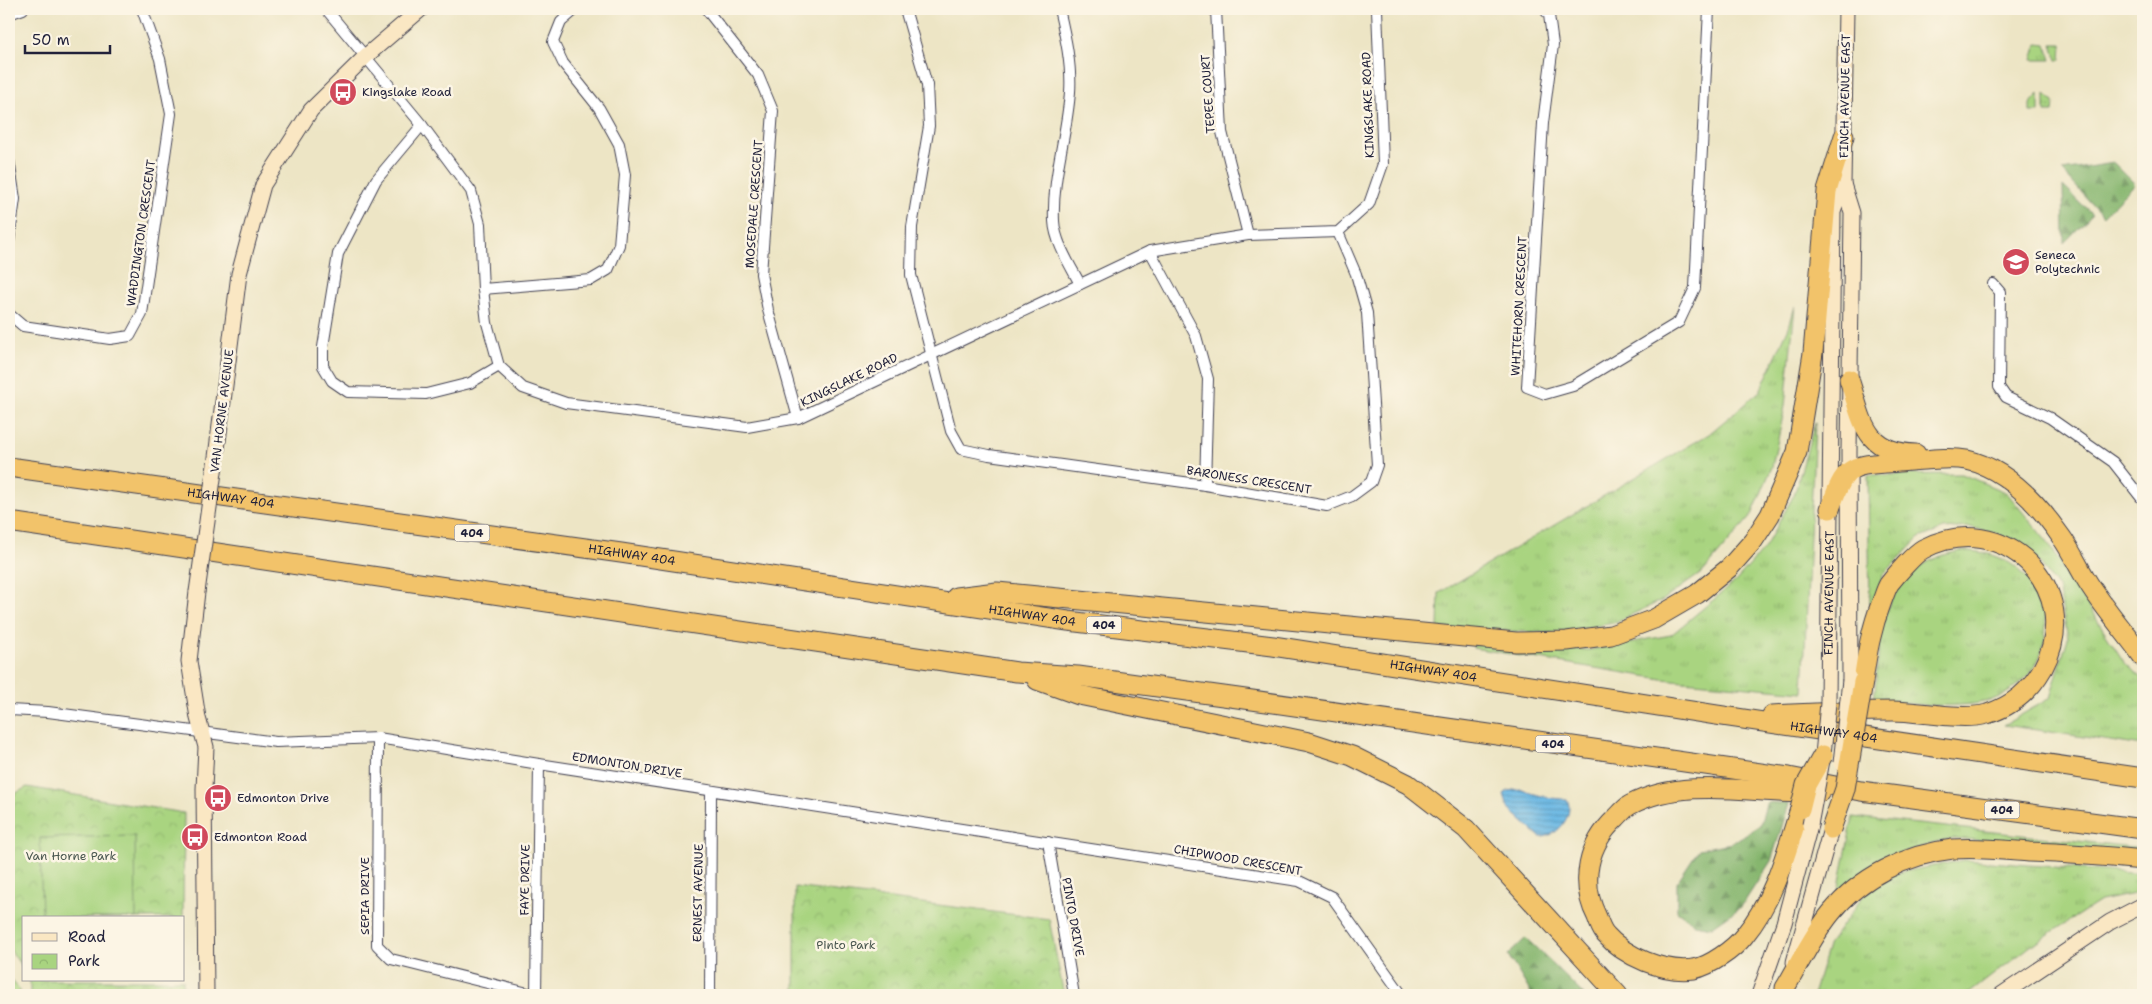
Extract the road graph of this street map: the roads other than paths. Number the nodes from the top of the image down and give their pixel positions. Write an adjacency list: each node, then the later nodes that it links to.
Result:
1 (22, 9): 14 (street)
2 (142, 9): 27 (street, WADDINGTON CRESCENT)
3 (326, 9): 15 (street)
4 (421, 9): 15 (main road, VAN HORNE AVENUE)
5 (576, 9): 26 (street)
6 (706, 9): 31 (street, MOSEDALE CRESCENT)
7 (906, 9): 28 (street)
8 (1059, 9): 24 (street)
9 (1216, 9): 21 (street, TEPEE COURT)
10 (1377, 9): 20 (street, KINGSLAKE ROAD)
11 (1544, 9): 12 (street, WHITEHORN CRESCENT)
12 (1709, 9)
13 (1846, 9): 17 (main road, FINCH AVENUE EAST)
14 (9, 14)
15 (366, 56): 16 (street); 45 (main road, VAN HORNE AVENUE, bridge)
16 (422, 125): 26 (street); 29 (street)
17 (1844, 136): 19 (main road, FINCH AVENUE EAST); 39 (highway)
18 (9, 160): 22 (street)
19 (1844, 184): 30 (main road, FINCH AVENUE EAST); 37 (main road, FINCH AVENUE EAST)
20 (1338, 232): 21 (street, KINGSLAKE ROAD); 35 (street, BARONESS CRESCENT)
21 (1248, 235): 23 (street, KINGSLAKE ROAD)
22 (9, 242)
23 (1150, 251): 24 (street, KINGSLAKE ROAD); 35 (street)
24 (1080, 284): 28 (street, KINGSLAKE ROAD)
25 (1993, 284): 36 (street)
26 (483, 289): 29 (street)
27 (9, 314)
28 (930, 355): 31 (street, KINGSLAKE ROAD); 35 (street, BARONESS CRESCENT)
29 (499, 366): 31 (street, KINGSLAKE ROAD)
30 (1850, 380): 32 (highway); 34 (main road, FINCH AVENUE EAST)
31 (798, 418)
32 (1946, 459): 34 (highway); 40 (highway)
33 (9, 467): 39 (highway, HIGHWAY 404 / 404)
34 (1849, 470): 37 (highway); 42 (main road, FINCH AVENUE EAST)
35 (1205, 485)
36 (2143, 500)
37 (1830, 509): 47 (main road, FINCH AVENUE EAST, bridge)
38 (9, 522): 41 (highway, 404)
39 (935, 600): 44 (highway, HIGHWAY 404 / 404)
40 (2143, 656)
41 (1017, 672): 51 (highway, 404); 63 (highway)
42 (1856, 681): 44 (highway); 53 (highway, bridge)
43 (9, 710): 45 (street)
44 (1723, 716): 49 (highway, HIGHWAY 404 / 404)
45 (202, 734): 46 (street, EDMONTON DRIVE); 58 (main road, VAN HORNE AVENUE)
46 (378, 738): 48 (street, EDMONTON DRIVE); 59 (street, SEPIA DRIVE)
47 (1823, 754): 51 (highway, bridge); 64 (main road, FINCH AVENUE EAST, bridge)
48 (539, 764): 50 (street, EDMONTON DRIVE); 59 (street, FAYE DRIVE)
49 (2143, 778)
50 (711, 791): 54 (street, EDMONTON DRIVE); 60 (street, ERNEST AVENUE)
51 (1861, 792): 52 (highway, 404)
52 (2143, 828)
53 (1831, 829): 57 (main road)
54 (1048, 842): 61 (street, PINTO DRIVE); 62 (street, CHIPWOOD CRESCENT)
55 (2143, 860): 57 (highway)
56 (2143, 905): 65 (main road)
57 (1784, 993)
58 (206, 995)
59 (536, 995)
60 (710, 995)
61 (1074, 995)
62 (1402, 995)
63 (1618, 995)
64 (1759, 995)
65 (2001, 995)

